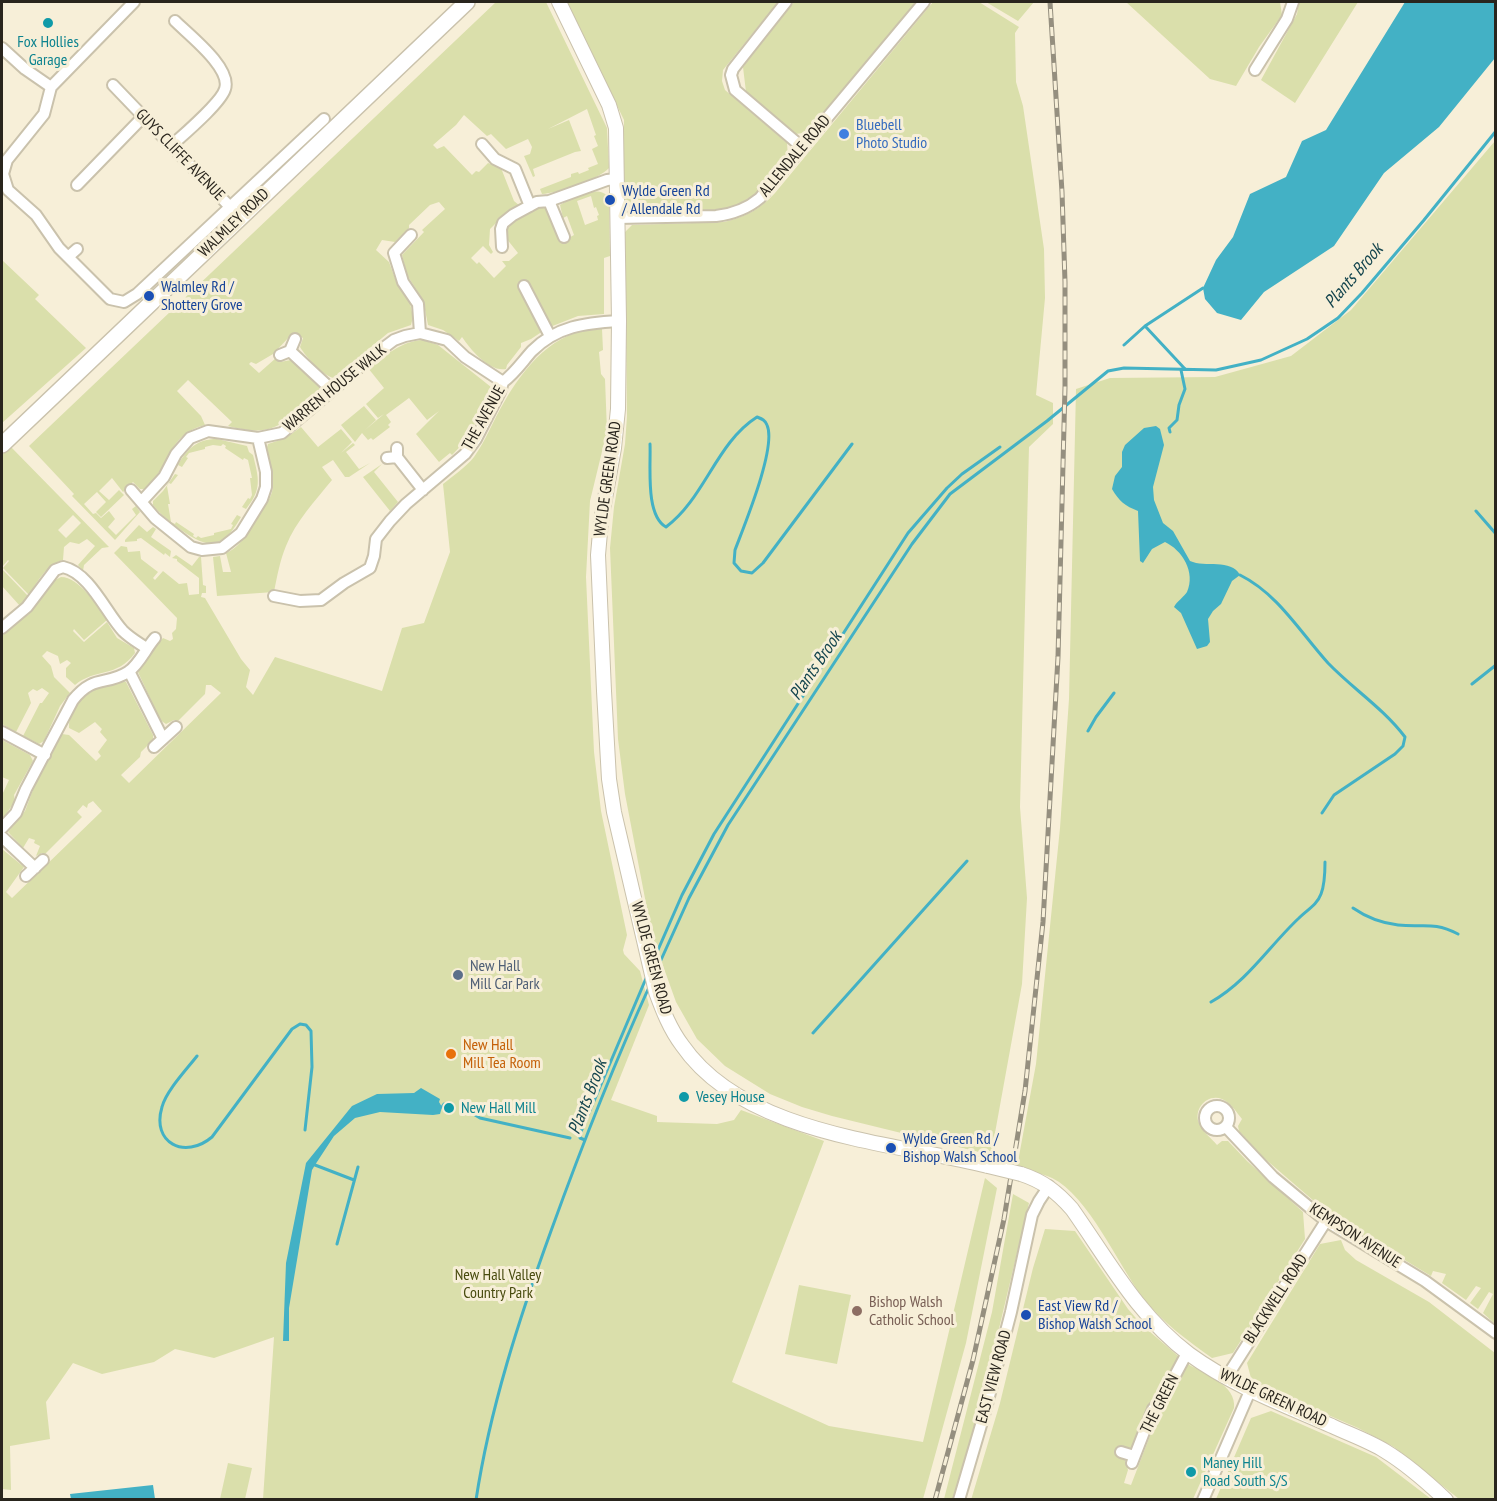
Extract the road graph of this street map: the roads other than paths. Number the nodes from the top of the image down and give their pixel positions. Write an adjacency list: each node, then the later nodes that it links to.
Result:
1 (134, 2): 10 (street)
2 (467, 2): 14 (main road, WALMLEY ROAD)
3 (559, 2): 19 (street, WYLDE GREEN ROAD)
4 (786, 2): 17 (street)
5 (924, 2): 17 (street, ALLENDALE ROAD)
6 (1293, 2): 9 (street)
7 (178, 29): 16 (street)
8 (2, 48): 10 (street)
9 (1255, 70)
10 (51, 87): 18 (street)
11 (115, 93): 12 (street, GUYS CLIFFE AVENUE)
12 (143, 117): 16 (street, GUYS CLIFFE AVENUE); 20 (street)
13 (324, 119): 14 (street)
14 (319, 133): 23 (main road, WALMLEY ROAD)
15 (482, 144): 22 (street)
16 (171, 146): 23 (street, GUYS CLIFFE AVENUE)
17 (803, 148): 24 (street, ALLENDALE ROAD)
18 (3, 168): 31 (street)
19 (616, 180): 21 (street); 24 (street, WYLDE GREEN ROAD)
20 (94, 185)
21 (549, 201): 22 (street); 26 (street)
22 (530, 206): 27 (street)
23 (235, 212): 31 (street); 42 (main road, WALMLEY ROAD)
24 (617, 218): 33 (street, WYLDE GREEN ROAD)
25 (411, 236): 30 (street)
26 (564, 237)
27 (502, 247)
28 (383, 248): 30 (street)
29 (77, 249): 31 (street)
30 (394, 252): 34 (street)
31 (68, 257)
32 (524, 286): 35 (street)
33 (619, 321): 35 (street, THE AVENUE); 61 (street, WYLDE GREEN ROAD, bridge)
34 (420, 333): 39 (street); 40 (street, WARREN HOUSE WALK)
35 (550, 336): 39 (street, THE AVENUE)
36 (295, 339): 37 (street)
37 (291, 351): 38 (street); 40 (street)
38 (280, 355)
39 (502, 382): 45 (street, THE AVENUE)
40 (332, 390): 41 (street, WARREN HOUSE WALK)
41 (258, 438): 46 (street, WARREN HOUSE WALK); 46 (street)
42 (2, 445)
43 (394, 454): 45 (street)
44 (131, 490): 46 (street)
45 (423, 490): 47 (street, THE AVENUE)
46 (142, 501)
47 (274, 596)
48 (2, 628): 50 (street)
49 (155, 638): 50 (street)
50 (146, 648): 51 (street)
51 (129, 671): 54 (street); 56 (street)
52 (176, 727): 54 (street)
53 (2, 732): 56 (street)
54 (164, 739): 55 (street)
55 (154, 747)
56 (45, 755): 57 (street)
57 (2, 828)
58 (2, 837): 59 (street)
59 (27, 876)
60 (1226, 1126): 62 (street, KEMPSON AVENUE)
61 (1049, 1186): 64 (street, WYLDE GREEN ROAD); 68 (street, EAST VIEW ROAD)
62 (1326, 1221): 63 (street, KEMPSON AVENUE); 65 (street, BLACKWELL ROAD)
63 (1496, 1333)
64 (1187, 1353): 65 (street, WYLDE GREEN ROAD); 67 (street, THE GREEN)
65 (1226, 1378): 66 (street, WYLDE GREEN ROAD)
66 (1250, 1391): 69 (street); 70 (street, WYLDE GREEN ROAD)
67 (1121, 1452)
68 (959, 1500)
69 (1203, 1500)
70 (1446, 1500)

